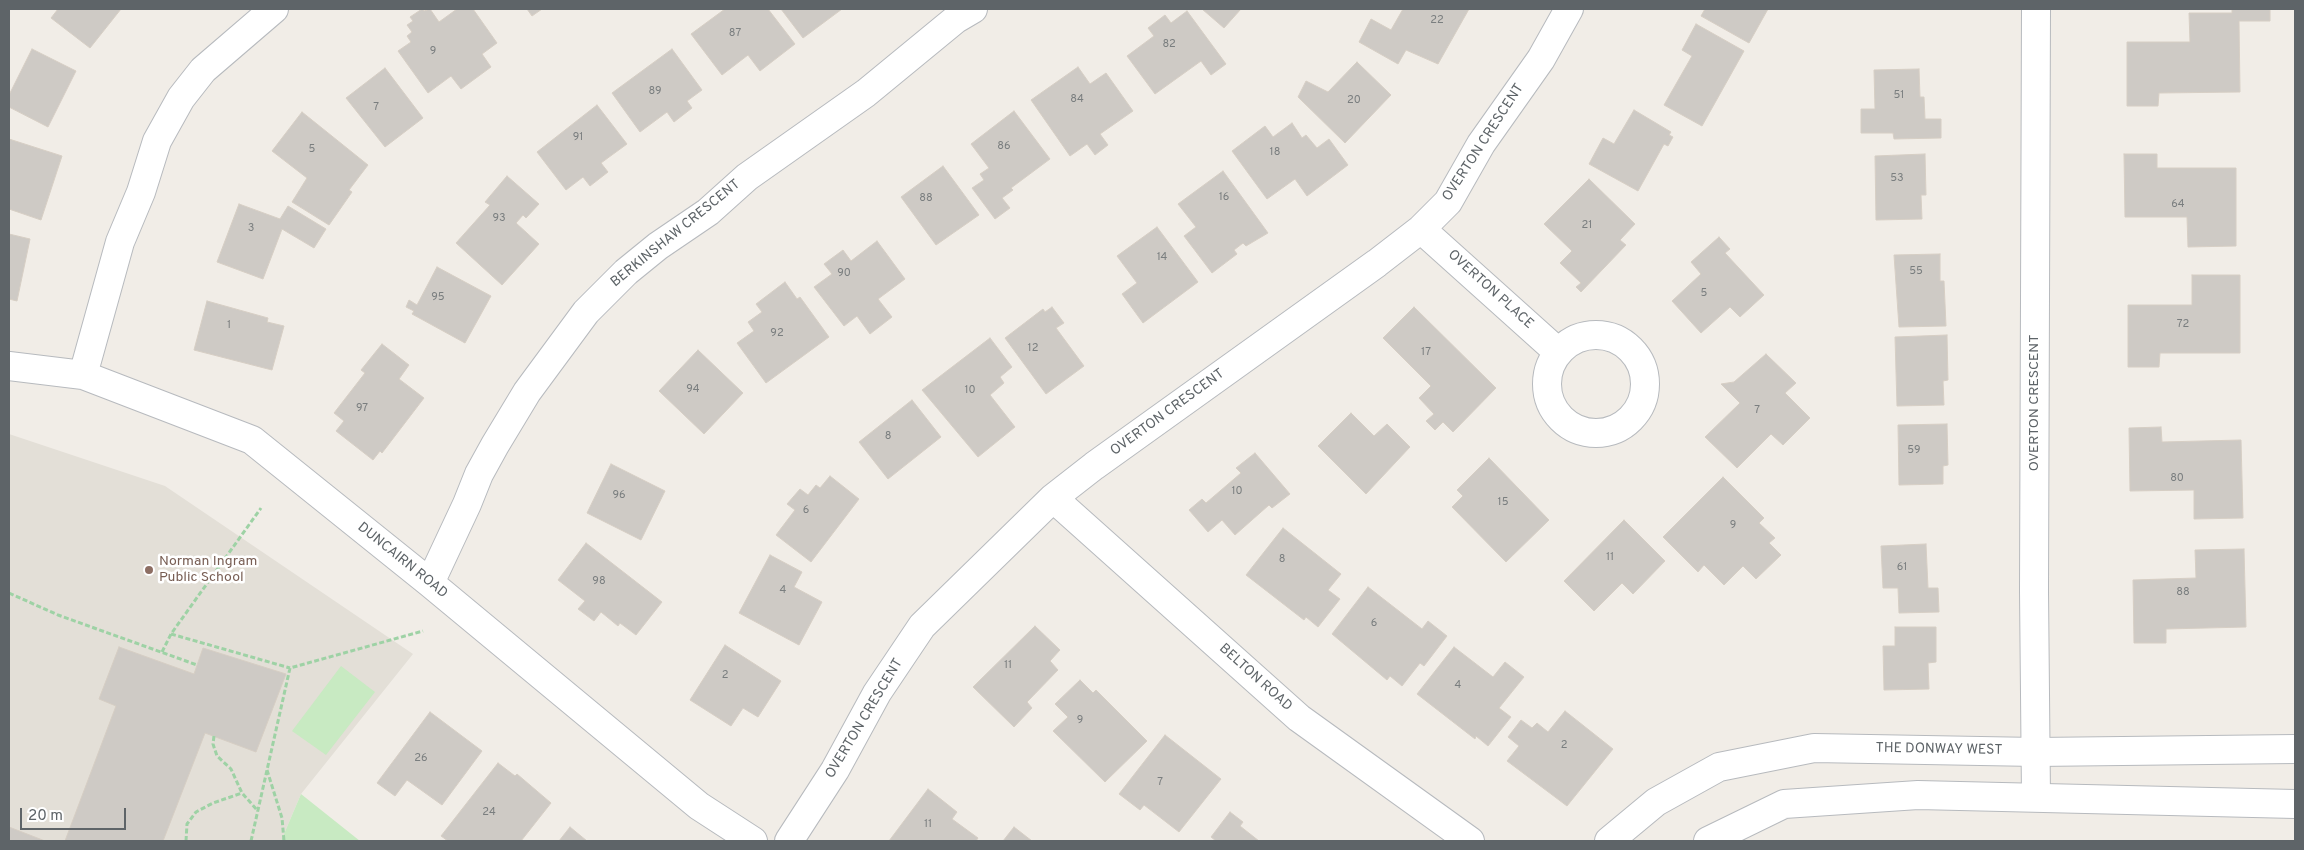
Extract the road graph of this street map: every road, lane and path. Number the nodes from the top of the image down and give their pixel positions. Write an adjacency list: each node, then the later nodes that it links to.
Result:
1 (274, 9): 8 (street)
2 (973, 9): 11 (street, BERKINSHAW CRESCENT)
3 (1569, 9): 5 (street, OVERTON CRESCENT)
4 (2036, 9): 20 (street, OVERTON CRESCENT)
5 (1421, 229): 6 (street, OVERTON PLACE); 9 (street, OVERTON CRESCENT)
6 (1558, 352)
7 (9, 366): 8 (street, DUNCAIRN ROAD)
8 (84, 374): 11 (street, DUNCAIRN ROAD)
9 (1053, 498): 30 (street, OVERTON CRESCENT); 31 (street, BELTON ROAD)
10 (260, 508): 14 (path)
11 (430, 583): 29 (street, DUNCAIRN ROAD)
12 (9, 593): 15 (path)
13 (423, 630): 17 (path)
14 (171, 634): 15 (path); 17 (path)
15 (162, 652): 16 (path)
16 (197, 665)
17 (290, 668): 21 (path)
18 (214, 736): 22 (path)
19 (2295, 748): 20 (street, THE DONWAY WEST)
20 (2036, 752): 23 (street, OVERTON CRESCENT); 32 (street, THE DONWAY WEST)
21 (267, 770): 25 (path); 28 (path)
22 (242, 794): 25 (path); 26 (path)
23 (2036, 797): 24 (street); 33 (street)
24 (2295, 804)
25 (258, 811): 27 (path)
26 (186, 841)
27 (251, 841)
28 (284, 841)
29 (753, 841)
30 (789, 841)
31 (1470, 841)
32 (1609, 841)
33 (1708, 841)

